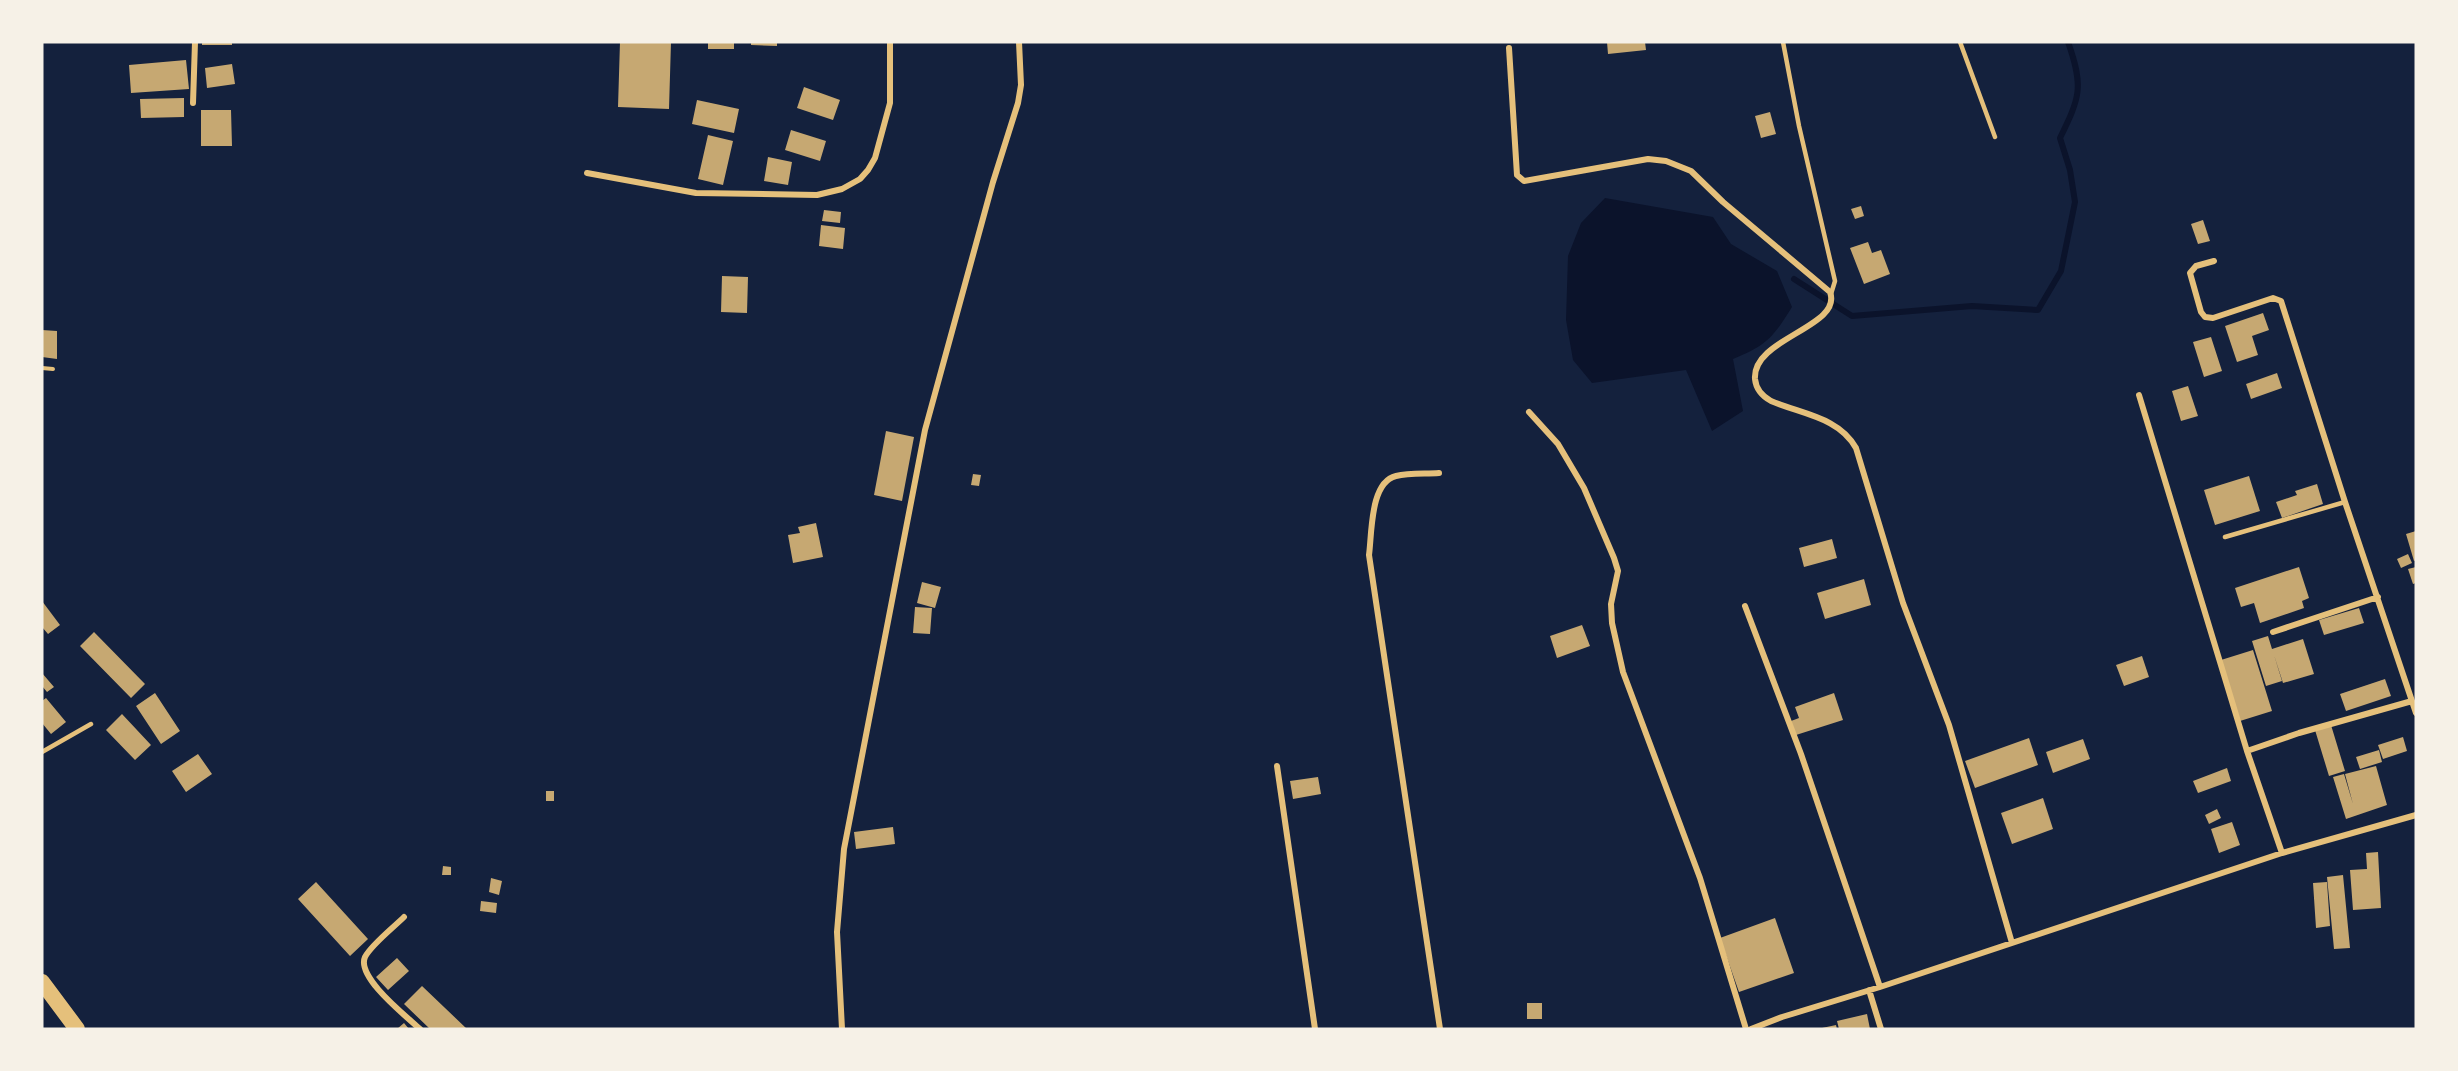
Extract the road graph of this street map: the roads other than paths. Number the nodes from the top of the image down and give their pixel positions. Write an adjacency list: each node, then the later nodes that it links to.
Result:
1 (195, 42): 7 (street)
2 (890, 42): 9 (street)
3 (1019, 42): 35 (street)
4 (1783, 42): 11 (lane)
5 (1960, 42): 8 (lane)
6 (1509, 48): 11 (street)
7 (193, 103)
8 (1995, 137)
9 (587, 173)
10 (2214, 261): 15 (street)
11 (1831, 296): 29 (street)
12 (2139, 395): 23 (street)
13 (1529, 412): 38 (street)
14 (1438, 473): 37 (street)
15 (2345, 502): 16 (lane); 17 (street)
16 (2225, 537)
17 (2378, 597): 19 (street); 20 (street)
18 (1745, 606): 31 (street)
19 (2274, 632)
20 (2412, 701): 21 (street); 23 (street)
21 (2416, 712)
22 (91, 724): 24 (lane)
23 (2247, 751): 27 (street)
24 (42, 752)
25 (1277, 766): 36 (street)
26 (2416, 814): 27 (street)
27 (2282, 853): 29 (street)
28 (404, 917): 34 (street)
29 (2012, 943): 31 (street)
30 (42, 982): 33 (highway)
31 (1880, 987): 32 (street)
32 (1869, 990): 39 (street); 40 (street)
33 (77, 1029)
34 (420, 1029)
35 (842, 1029)
36 (1315, 1029)
37 (1440, 1029)
38 (1746, 1029)
39 (1751, 1029)
40 (1881, 1029)

